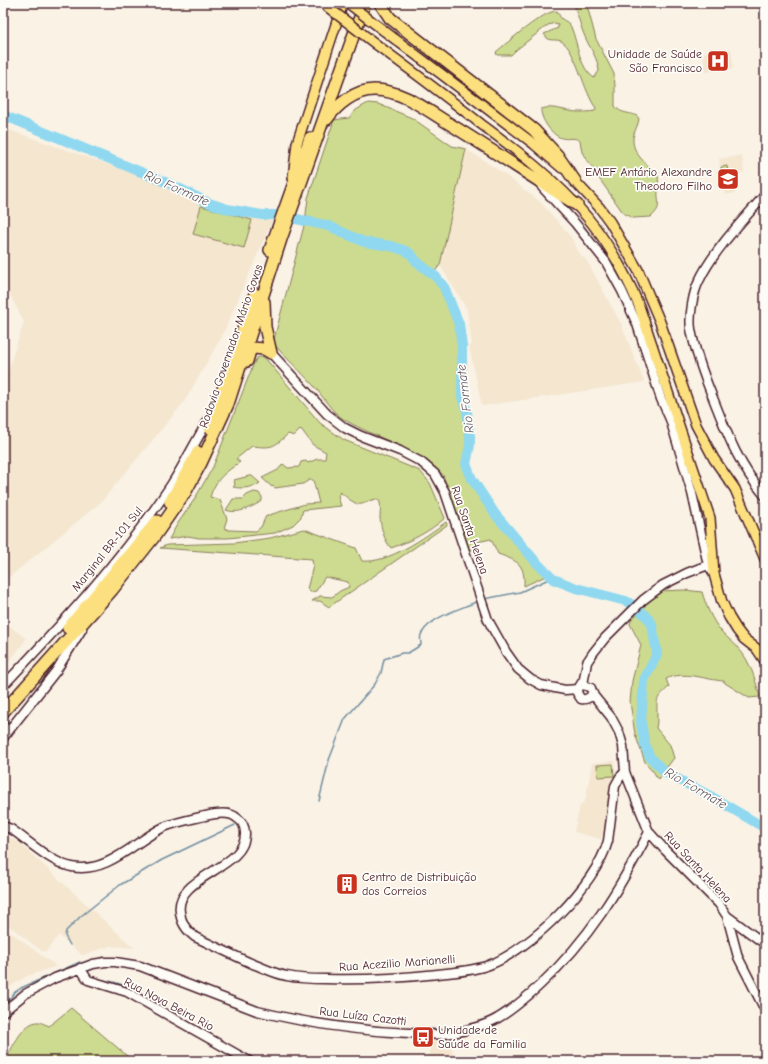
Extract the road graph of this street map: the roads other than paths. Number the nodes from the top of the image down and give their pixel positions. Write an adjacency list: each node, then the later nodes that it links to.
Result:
1 (343, 3): 10 (main road)
2 (348, 3): 9 (main road, bridge)
3 (357, 3): 10 (highway, Rodovia Governador Mário Covas)
4 (365, 3): 7 (highway, Rodovia Governador Mário Covas)
5 (380, 3): 9 (highway)
6 (324, 4): 13 (main road, bridge)
7 (320, 132): 8 (highway); 12 (highway, Rodovia Governador Mário Covas)
8 (520, 168): 13 (highway); 21 (street)
9 (575, 181): 20 (main road)
10 (293, 184): 12 (highway, Rodovia Governador Mário Covas)
11 (765, 195): 19 (street)
12 (292, 198): 14 (highway, Rodovia Governador Mário Covas)
13 (577, 206): 22 (main road)
14 (278, 237): 15 (highway, Rodovia Governador Mário Covas); 17 (highway, Rodovia Governador Mário Covas)
15 (265, 288): 16 (highway); 18 (highway, Rodovia Governador Mário Covas)
16 (271, 352): 18 (highway); 27 (street, Rua Santa Helena)
17 (214, 417): 26 (street, Marginal BR-101 Sul); 28 (highway, Rodovia Governador Mário Covas)
18 (212, 440): 23 (highway, Rodovia Governador Mário Covas)
19 (765, 496)
20 (765, 559)
21 (708, 565): 22 (street); 27 (street)
22 (714, 574): 24 (main road)
23 (94, 610): 29 (highway, Rodovia Governador Mário Covas); 31 (street)
24 (761, 650): 25 (main road)
25 (765, 661)
26 (3, 686)
27 (584, 689): 32 (street, Rua Santa Helena)
28 (3, 701)
29 (3, 712)
30 (3, 724): 31 (street)
31 (3, 737)
32 (625, 772): 33 (street, Rua Acezilio Marianelli); 34 (street, Rua Santa Helena)
33 (3, 826)
34 (649, 832): 35 (street, Rua Santa Helena); 37 (street, Rua Luíza Cazotti)
35 (732, 923): 36 (street, Rua Santa Helena); 38 (street)
36 (765, 944)
37 (80, 968): 39 (street, Rua Luíza Cazotti); 40 (street, Rua Nova Beira Rio)
38 (765, 1010)
39 (3, 1012)
40 (248, 1061)

